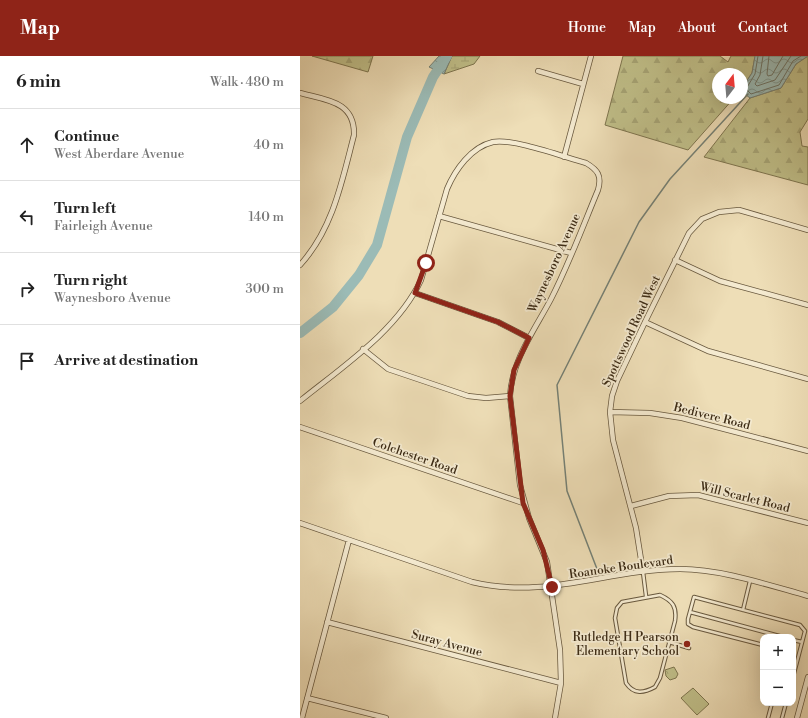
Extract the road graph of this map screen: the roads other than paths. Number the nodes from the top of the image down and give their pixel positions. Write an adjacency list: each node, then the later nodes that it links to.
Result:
1 (591, 56): 3 (street)
2 (538, 71): 3 (street)
3 (583, 84): 5 (street)
4 (300, 93): 10 (street)
5 (564, 157): 6 (street); 8 (street, Waynesboro Avenue)
6 (439, 216): 8 (street); 11 (street)
7 (808, 230): 9 (street, Spottswood Road West)
8 (571, 253): 14 (street, Waynesboro Avenue)
9 (676, 260): 12 (street); 13 (street, Spottswood Road West)
10 (300, 265)
11 (415, 293): 14 (street); 15 (street)
12 (808, 305)
13 (646, 322): 16 (street); 19 (street, Spottswood Road West)
14 (529, 338): 17 (street, Waynesboro Avenue)
15 (363, 349): 17 (street); 18 (street)
16 (808, 379)
17 (510, 396): 22 (street, Waynesboro Avenue)
18 (300, 401)
19 (610, 412): 21 (street, Bedivere Road); 23 (street, Spottswood Road West)
20 (300, 427): 22 (street, Colchester Road)
21 (808, 451)
22 (523, 503): 29 (street, Waynesboro Avenue)
23 (631, 506): 25 (street, Will Scarlet Road); 27 (street, Spottswood Road West)
24 (300, 523): 26 (street, Roanoke Boulevard)
25 (808, 523)
26 (349, 540): 29 (street, Roanoke Boulevard); 34 (street)
27 (643, 572): 28 (street, Roanoke Boulevard); 29 (street, Roanoke Boulevard); 30 (lane)
28 (750, 581): 31 (street, Roanoke Boulevard); 32 (lane)
29 (552, 587): 43 (street, Waynesboro Avenue)
30 (646, 596): 37 (lane); 37 (lane)
31 (808, 596)
32 (743, 610): 33 (lane); 38 (lane)
33 (690, 612): 35 (lane); 39 (lane)
34 (327, 622): 43 (street, Suray Avenue); 44 (street)
35 (772, 634)
36 (796, 641): 38 (lane)
37 (669, 642): 40 (lane)
38 (802, 642): 41 (lane)
39 (760, 644)
40 (689, 648)
41 (795, 670)
42 (808, 677): 52 (street)
43 (561, 683): 49 (street, Waynesboro Avenue)
44 (307, 698): 47 (street); 48 (street)
45 (771, 706): 50 (lane)
46 (785, 706): 51 (lane)
47 (302, 718)
48 (386, 718)
49 (555, 718)
50 (768, 718)
51 (782, 718)
52 (797, 718)

